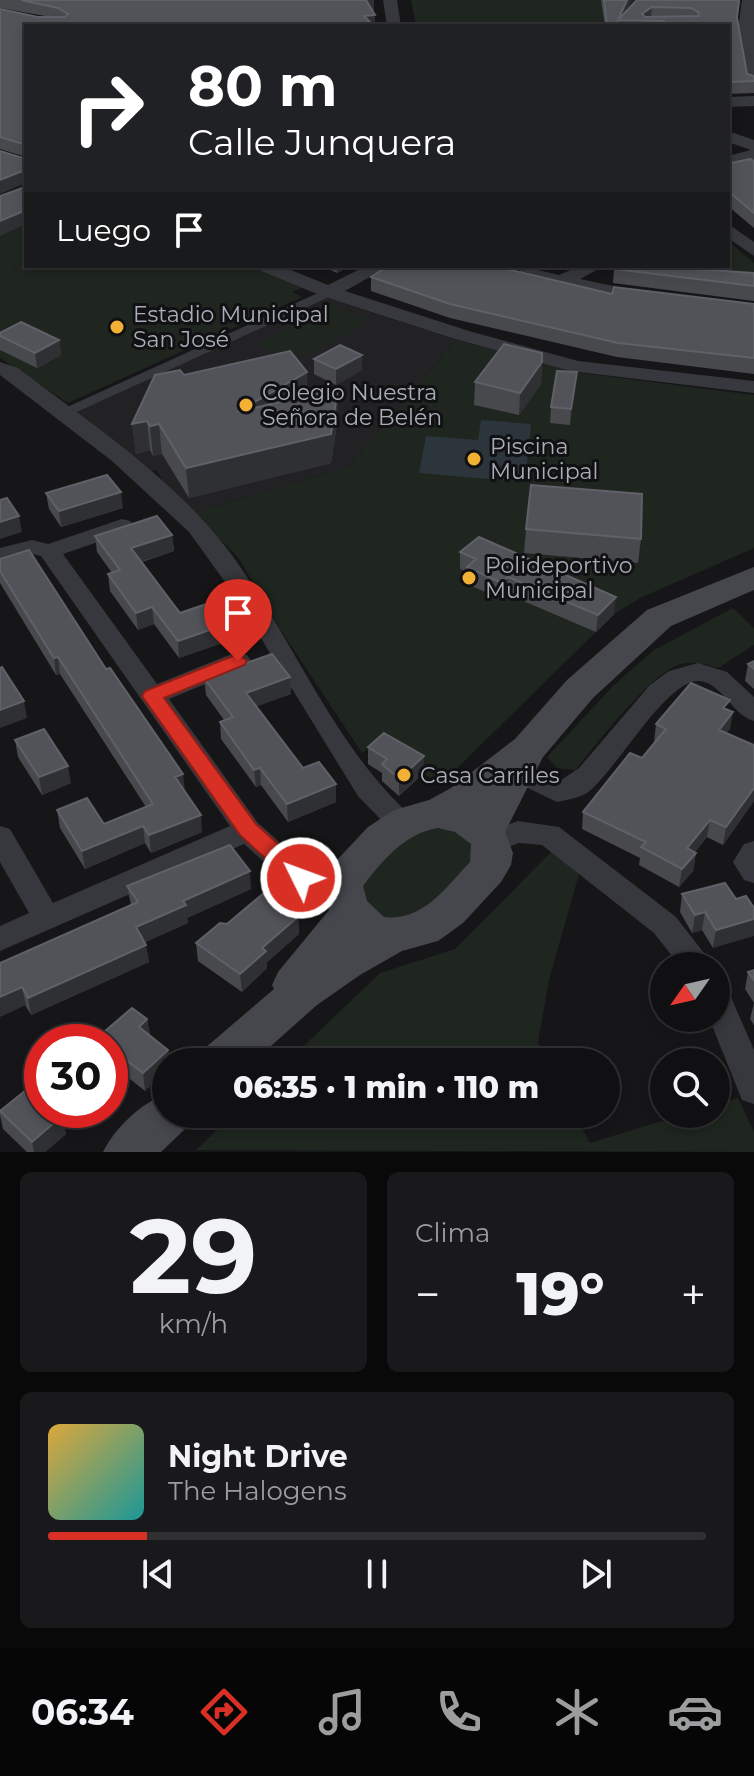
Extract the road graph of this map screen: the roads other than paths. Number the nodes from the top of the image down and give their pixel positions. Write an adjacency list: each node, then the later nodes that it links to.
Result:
1 (390, 0): 3 (street)
2 (749, 0): 5 (street)
3 (394, 24)
4 (730, 28): 5 (street)
5 (750, 29): 6 (street)
6 (754, 84)
7 (754, 101): 8 (street)
8 (730, 102)
9 (748, 145): 10 (street)
10 (730, 159)
11 (731, 220): 12 (street)
12 (754, 251)
13 (270, 268): 18 (street)
14 (376, 268): 18 (street)
15 (590, 268): 17 (street)
16 (525, 273): 17 (street)
17 (561, 281): 19 (street)
18 (329, 292): 21 (street); 22 (street)
19 (666, 301)
20 (0, 368): 22 (street)
21 (754, 387)
22 (62, 413): 31 (street)
23 (122, 526): 24 (street)
24 (49, 551): 25 (street); 28 (street)
25 (0, 555)
26 (754, 577): 30 (main road)
27 (238, 661): 28 (street)
28 (152, 696): 32 (street)
29 (754, 712): 30 (street)
30 (523, 760): 31 (main road); 34 (main road)
31 (419, 818): 34 (main road); 37 (main road)
32 (248, 830): 37 (street); 38 (street)
33 (0, 837): 38 (street)
34 (488, 837): 39 (main road); 41 (street)
35 (754, 852): 36 (street)
36 (754, 872)
37 (346, 898): 39 (main road); 42 (main road)
38 (47, 918): 40 (street)
39 (391, 937): 42 (main road)
40 (0, 939)
41 (687, 952)
42 (267, 1019): 44 (main road)
43 (730, 1031): 45 (street)
44 (237, 1048)
45 (754, 1090)
46 (153, 1128): 47 (main road)
47 (128, 1152)

